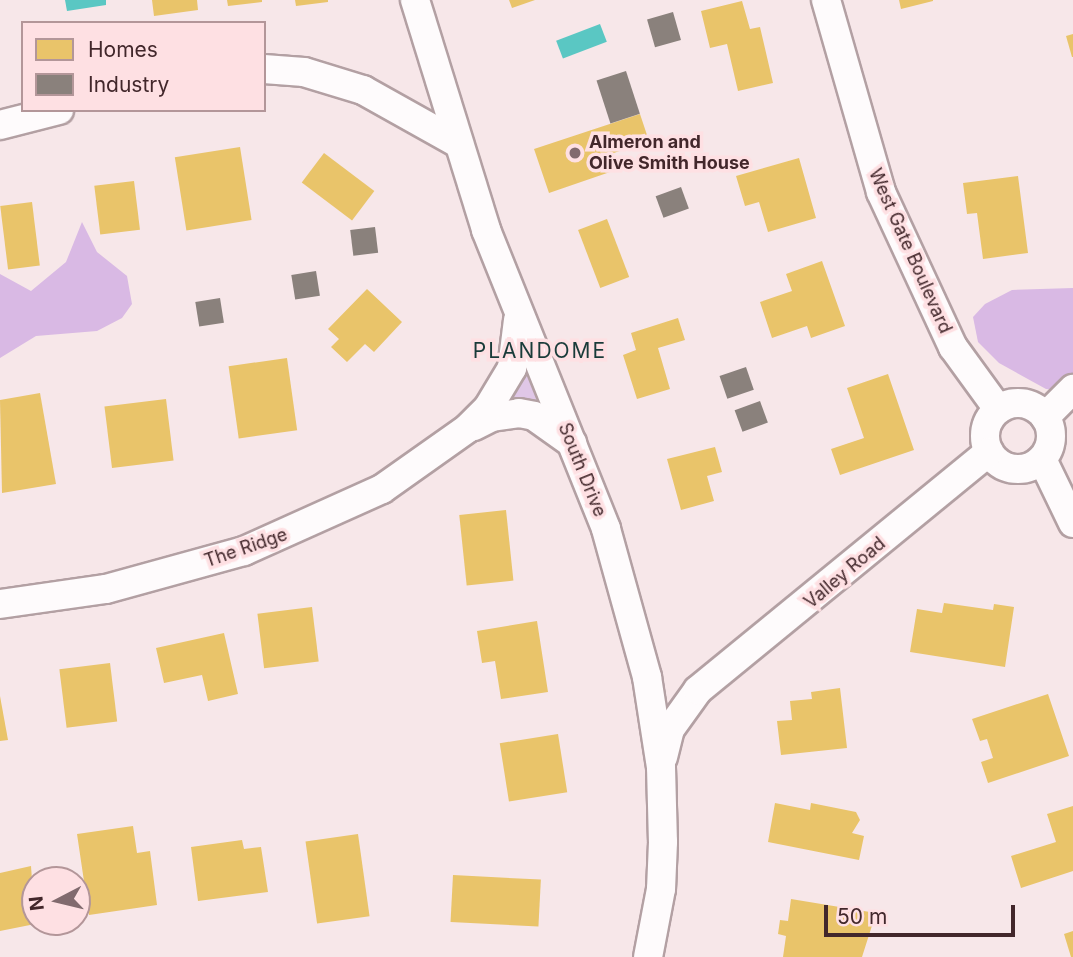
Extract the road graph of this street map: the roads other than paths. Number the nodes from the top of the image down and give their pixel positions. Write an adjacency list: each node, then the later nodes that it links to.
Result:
1 (415, 0): 6 (street, South Drive)
2 (827, 0): 9 (street, West Gate Boulevard)
3 (266, 69): 6 (street)
4 (51, 112): 5 (street)
5 (0, 125)
6 (456, 142): 7 (street, South Drive)
7 (518, 318): 11 (street, The Ridge); 12 (street, South Drive)
8 (1073, 389): 10 (street)
9 (998, 409): 10 (street); 13 (street)
10 (1045, 417): 14 (street)
11 (468, 428): 12 (street, The Ridge); 16 (street, The Ridge)
12 (572, 443): 17 (street, South Drive)
13 (989, 452): 14 (street); 18 (street, Valley Road)
14 (1042, 459): 15 (street)
15 (1073, 523)
16 (0, 604)
17 (648, 677): 18 (street); 19 (street, South Drive)
18 (698, 690): 19 (street, Valley Road)
19 (661, 767): 20 (street, South Drive)
20 (648, 957)

